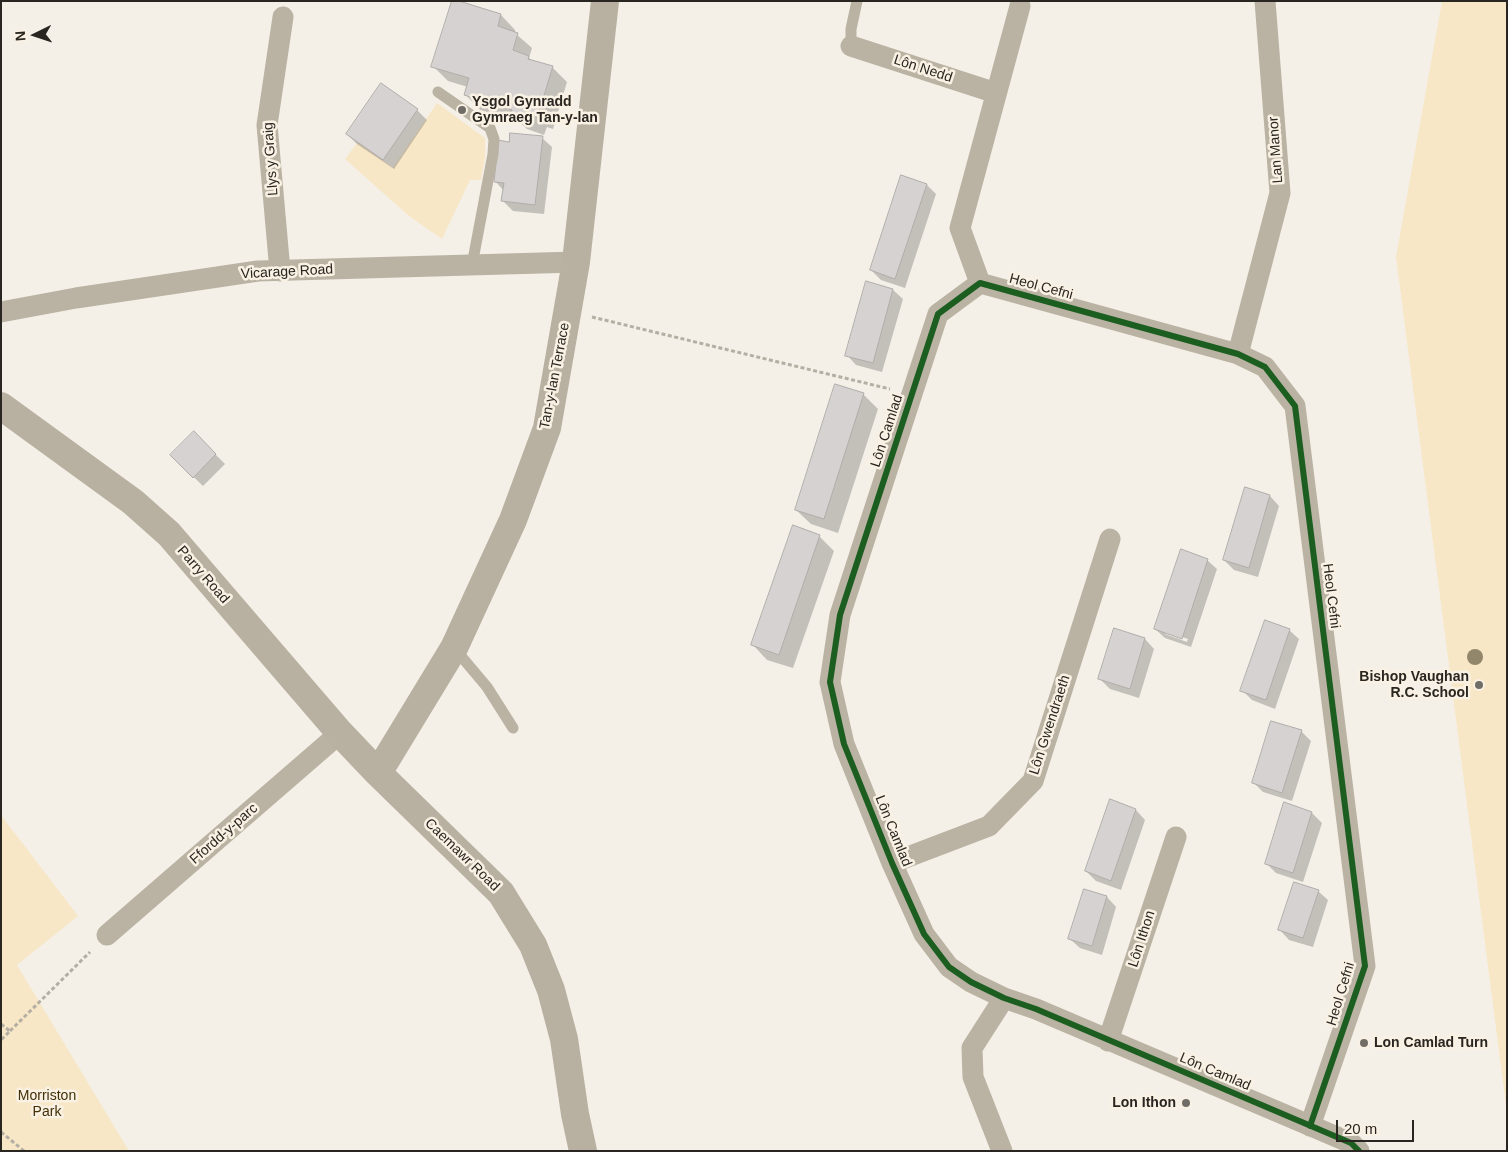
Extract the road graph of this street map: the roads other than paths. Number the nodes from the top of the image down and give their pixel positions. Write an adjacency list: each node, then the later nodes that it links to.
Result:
1 (605, 1): 9 (street, Tan-y-lan Terrace)
2 (857, 1): 6 (lane)
3 (1266, 1): 14 (street, Lan Manor)
4 (1020, 6): 8 (street)
5 (283, 17): 11 (street, Llys y Graig)
6 (851, 46): 8 (street, Lôn Nedd)
7 (438, 92): 10 (lane)
8 (996, 93): 12 (street)
9 (576, 262): 10 (street, Vicarage Road); 17 (street, Tan-y-lan Terrace)
10 (472, 265): 11 (street, Vicarage Road)
11 (280, 271): 13 (street, Vicarage Road)
12 (980, 283): 14 (street, Heol Cefni); 22 (street, Lôn Camlad)
13 (1, 312)
14 (1238, 354): 26 (street, Heol Cefni)
15 (1, 406): 19 (street, Parry Road)
16 (1110, 539): 22 (street, Lôn Gwendraeth)
17 (454, 648): 18 (lane); 20 (street, Tan-y-lan Terrace)
18 (513, 728)
19 (340, 733): 20 (street, Parry Road); 23 (street, Ffordd-y-parc)
20 (378, 773): 27 (street, Caemawr Road)
21 (1176, 837): 25 (street, Lôn Ithon)
22 (892, 863): 24 (street, Lôn Camlad)
23 (107, 935)
24 (1004, 998): 25 (street, Lôn Camlad); 28 (street)
25 (1108, 1041): 26 (street, Lôn Camlad)
26 (1310, 1126): 29 (street, Lôn Camlad)
27 (584, 1151)
28 (1002, 1151)
29 (1359, 1151)

